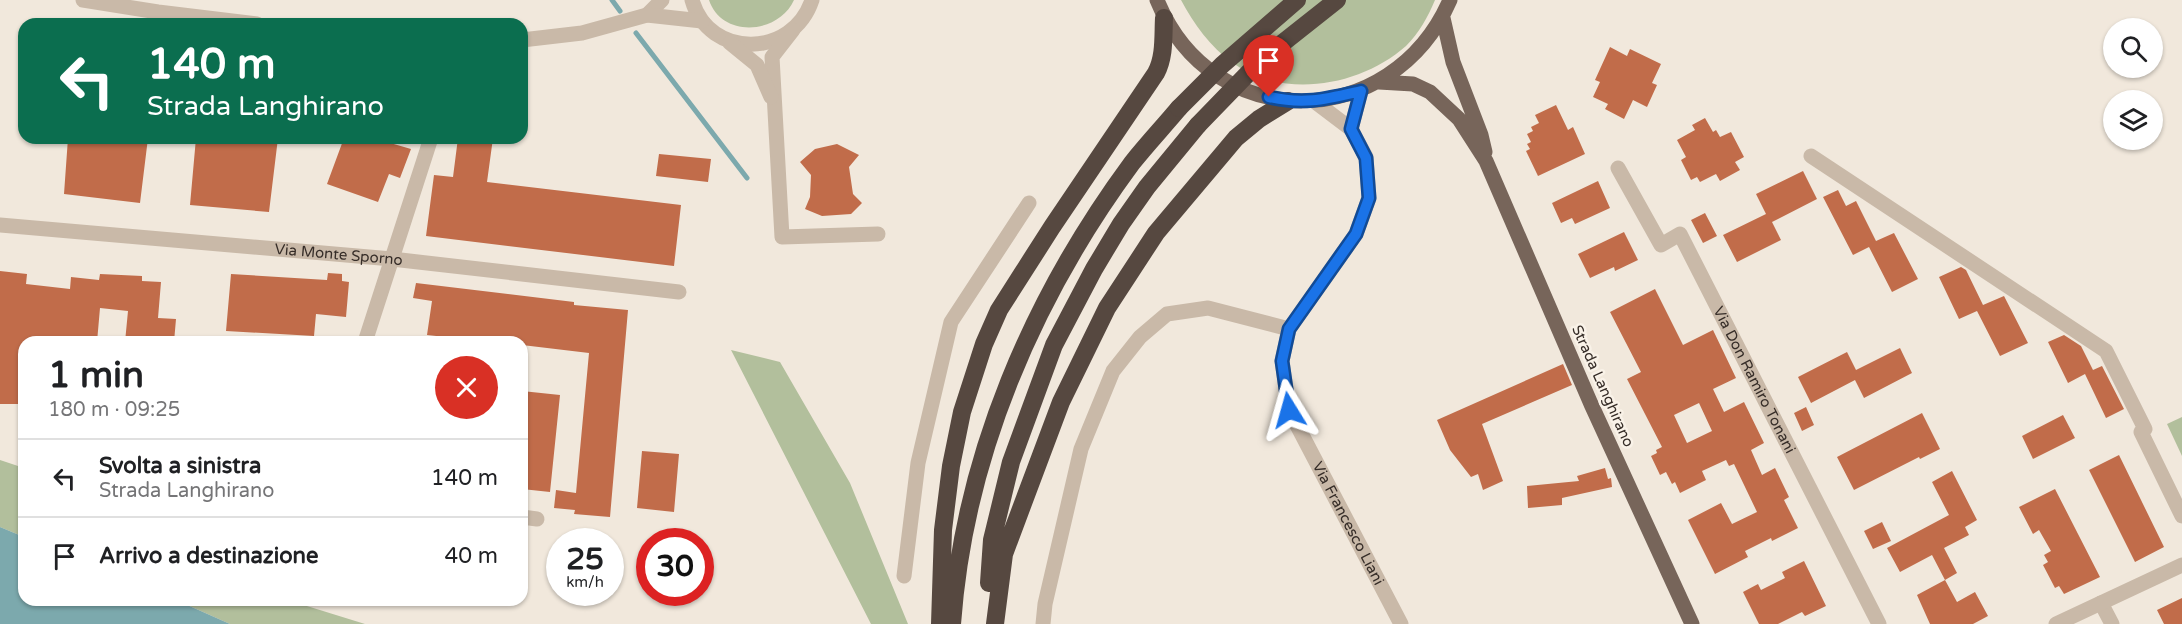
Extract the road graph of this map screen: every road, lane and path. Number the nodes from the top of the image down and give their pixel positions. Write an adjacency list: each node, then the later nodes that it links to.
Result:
1 (83, 0): 10 (street)
2 (662, 0): 9 (street)
3 (692, 0): 13 (street)
4 (812, 0): 14 (street)
5 (1157, 0): 11 (main road, Strada Langhirano)
6 (1297, 0): 39 (highway, bridge)
7 (1337, 0): 40 (highway, bridge)
8 (1450, 0): 12 (main road, Strada Langhirano)
9 (647, 15): 13 (street); 15 (street)
10 (208, 18)
11 (1164, 18): 19 (main road, Strada Langhirano); 38 (highway)
12 (1443, 18): 17 (main road, Strada Langhirano); 25 (main road, Strada Langhirano)
13 (702, 21): 16 (street)
14 (793, 30): 16 (street); 21 (street)
15 (528, 39)
16 (726, 39): 21 (street)
17 (1379, 82): 18 (main road, Strada Langhirano); 25 (main road, Strada Langhirano)
18 (1361, 91): 20 (main road, Strada Langhirano); 22 (street)
19 (1288, 101): 20 (main road, Strada Langhirano); 41 (highway)
20 (1314, 101): 22 (street, Via Francesco Liani)
21 (774, 105): 29 (street)
22 (1351, 129): 32 (street, Via Francesco Liani)
23 (429, 144): 30 (street)
24 (1811, 156): 34 (street)
25 (1486, 161): 44 (main road, Strada Langhirano)
26 (1618, 168): 45 (street, Via Don Ramiro Tonani)
27 (1029, 203): 36 (street)
28 (0, 225): 30 (street, Via Monte Sporno)
29 (878, 234)
30 (392, 259): 31 (street, Via Monte Sporno); 33 (street)
31 (679, 292)
32 (1289, 329): 42 (street); 43 (street, Via Francesco Liani)
33 (367, 336)
34 (2182, 516)
35 (2182, 565): 37 (street)
36 (904, 576)
37 (2101, 603): 46 (street); 47 (street)
38 (940, 624)
39 (952, 624)
40 (986, 624)
41 (995, 624)
42 (1043, 624)
43 (1401, 624)
44 (1692, 624)
45 (1879, 624)
46 (2056, 624)
47 (2112, 624)

